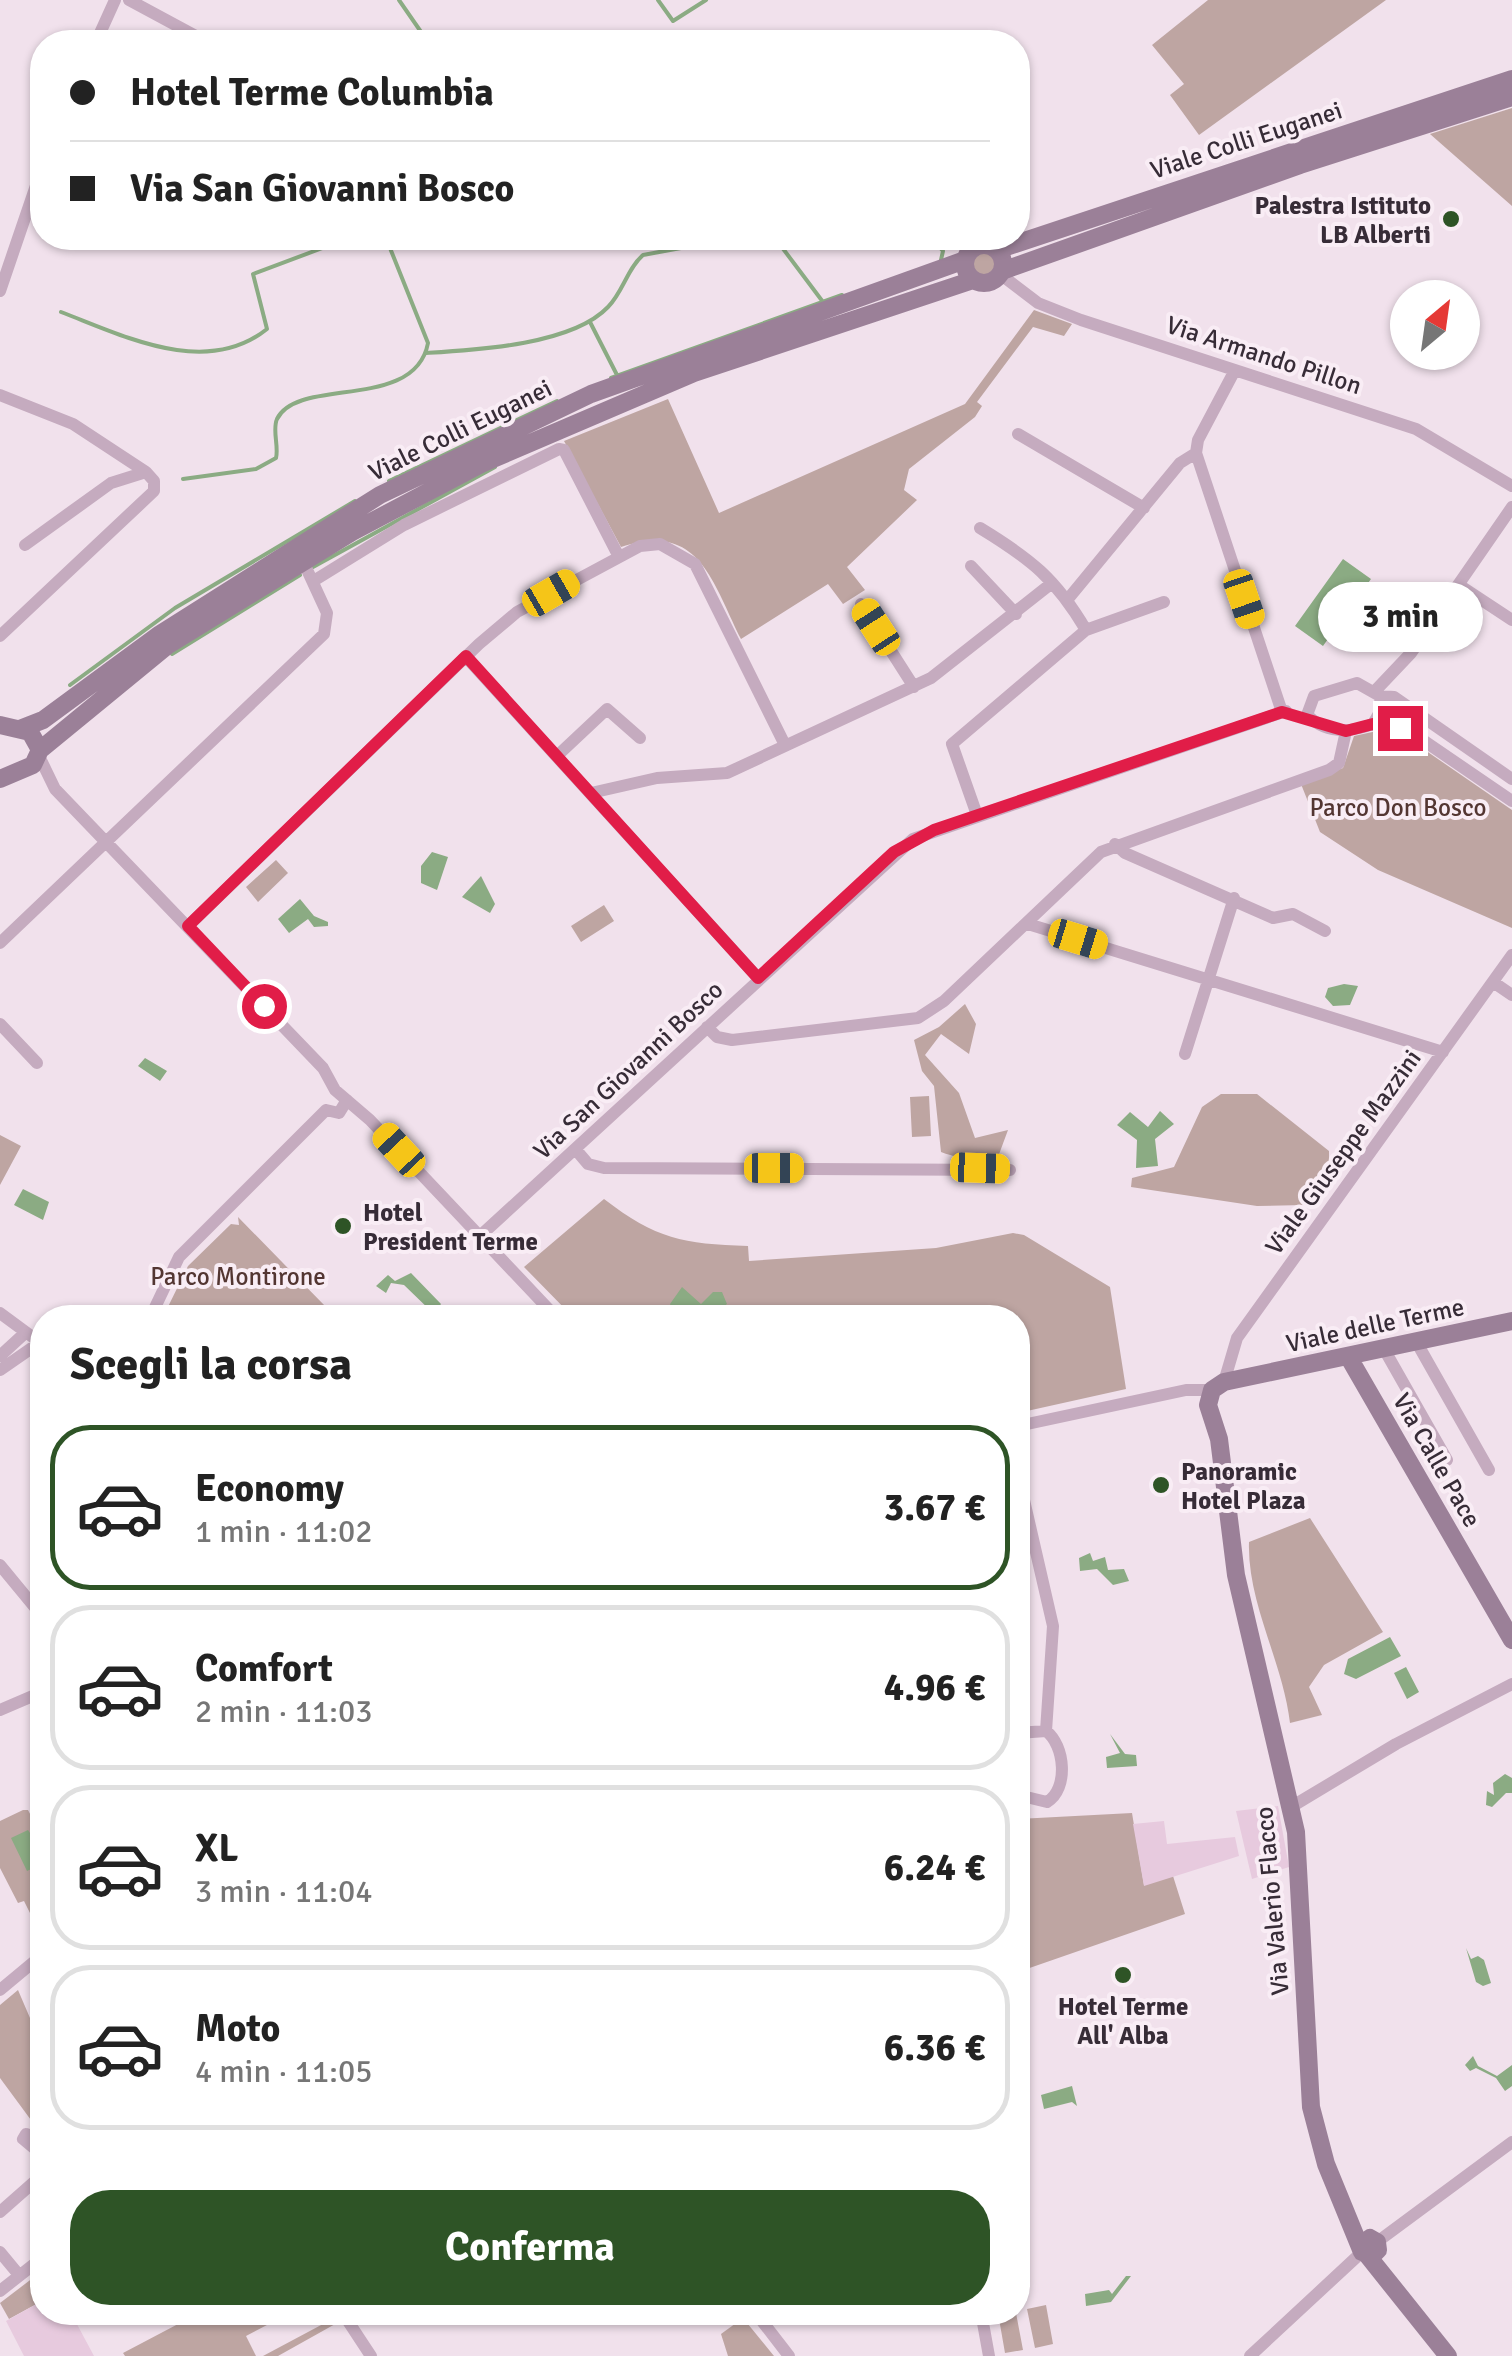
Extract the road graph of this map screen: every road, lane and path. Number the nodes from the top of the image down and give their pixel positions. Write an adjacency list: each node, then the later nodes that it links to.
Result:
1 (115, 0): 3 (street)
2 (129, 0): 4 (street)
3 (101, 30)
4 (184, 30)
5 (1512, 79): 8 (main road, Viale Colli Euganei)
6 (1512, 97): 13 (main road, Viale Colli Euganei)
7 (30, 203): 15 (street)
8 (1030, 239)
9 (963, 250): 12 (street)
10 (977, 250): 12 (main road, Viale Colli Euganei)
11 (996, 250): 13 (main road)
12 (967, 256): 14 (main road); 46 (main road, Viale Colli Euganei)
13 (1001, 272): 14 (main road, Viale Colli Euganei); 16 (street, Via Armando Pillon)
14 (973, 280): 27 (main road, Viale Colli Euganei)
15 (0, 291)
16 (1235, 370): 19 (street); 21 (street, Via Armando Pillon)
17 (0, 395): 20 (street)
18 (1018, 434): 23 (street)
19 (1196, 453): 23 (street); 43 (street)
20 (146, 472): 25 (street); 38 (street)
21 (1512, 486)
22 (1512, 507): 31 (street)
23 (1144, 508): 32 (street)
24 (980, 528): 30 (street)
25 (25, 545)
26 (618, 555): 29 (street); 39 (street); 49 (street)
27 (303, 561): 29 (street); 50 (main road, Viale Colli Euganei)
28 (971, 566): 35 (street)
29 (315, 580): 58 (street)
30 (1052, 583): 32 (street); 35 (street)
31 (1459, 584): 36 (street); 41 (street)
32 (1068, 598): 37 (street)
33 (1164, 602): 37 (street)
34 (861, 604): 40 (street)
35 (1016, 614): 40 (street)
36 (1512, 620)
37 (1086, 630): 57 (street)
38 (0, 636)
39 (466, 656): 51 (street); 62 (street)
40 (914, 687): 49 (street)
41 (1377, 694): 42 (street, Via San Giovanni Bosco); 45 (street); 53 (street, Via San Giovanni Bosco)
42 (1314, 696): 43 (street, Via San Giovanni Bosco); 44 (street)
43 (1284, 712): 44 (street); 57 (street, Via San Giovanni Bosco)
44 (1316, 724): 47 (street)
45 (1373, 724): 47 (street); 56 (street)
46 (8, 731): 50 (main road, Viale Colli Euganei)
47 (1346, 731): 59 (street)
48 (640, 738): 51 (street)
49 (785, 745): 55 (street)
50 (39, 753): 52 (main road, Viale Colli Euganei); 54 (street)
51 (558, 756): 55 (street)
52 (9, 770): 54 (street)
53 (1512, 778)
54 (55, 789): 58 (street)
55 (591, 793): 66 (street)
56 (1512, 800)
57 (977, 815): 66 (street, Via San Giovanni Bosco)
58 (105, 842): 62 (street); 64 (street)
59 (1115, 844): 60 (street); 61 (street)
60 (1234, 898): 63 (street); 67 (street)
61 (1028, 924): 67 (street); 71 (street)
62 (188, 926): 75 (street)
63 (1325, 931)
64 (0, 943)
65 (1512, 955): 68 (street, Viale Giuseppe Mazzini)
66 (758, 978): 71 (street, Via San Giovanni Bosco)
67 (1206, 978): 72 (street); 73 (street)
68 (1494, 982): 69 (street); 72 (street, Viale Giuseppe Mazzini)
69 (1512, 994)
70 (0, 1024): 74 (street)
71 (707, 1027): 78 (street, Via San Giovanni Bosco)
72 (1443, 1052): 93 (street, Viale Giuseppe Mazzini)
73 (1185, 1054)
74 (36, 1063)
75 (336, 1090): 76 (street); 77 (street)
76 (347, 1100): 77 (street); 80 (street)
77 (326, 1110): 81 (street)
78 (577, 1152): 79 (street); 80 (street, Via San Giovanni Bosco)
79 (1010, 1170)
80 (480, 1236): 82 (street)
81 (156, 1305)
82 (545, 1305)
83 (0, 1314): 85 (street)
84 (1512, 1321): 87 (main road, Viale delle Terme)
85 (25, 1332): 86 (street); 90 (street)
86 (30, 1336)
87 (1416, 1343): 88 (main road, Viale delle Terme); 96 (street)
88 (1384, 1350): 91 (main road, Viale delle Terme); 95 (street)
89 (30, 1351): 92 (street)
90 (0, 1356)
91 (1348, 1356): 93 (main road, Viale delle Terme); 100 (main road, Via Calle Pace)
92 (0, 1370)
93 (1218, 1386): 94 (street); 107 (main road, Via Valerio Flacco)
94 (1030, 1423)
95 (1447, 1460)
96 (1489, 1470)
97 (1030, 1528): 104 (street)
98 (0, 1566): 99 (street)
99 (30, 1602)
100 (1512, 1640)
101 (1512, 1684): 107 (street)
102 (30, 1697): 103 (street)
103 (0, 1710)
104 (1046, 1731): 105 (street); 106 (street)
105 (1030, 1732)
106 (1030, 1798)
107 (1291, 1808): 113 (main road, Via Valerio Flacco)
108 (30, 1965): 109 (street)
109 (0, 1990)
110 (1512, 2142): 113 (street)
111 (30, 2186): 112 (street)
112 (0, 2212)
113 (1367, 2249): 124 (street); 125 (main road, Via Valerio Flacco)
114 (0, 2252): 116 (street)
115 (30, 2267): 116 (street)
116 (19, 2275): 117 (street)
117 (0, 2290)
118 (351, 2325): 121 (street)
119 (764, 2325): 122 (street)
120 (983, 2325): 123 (street)
121 (372, 2356)
122 (789, 2356)
123 (989, 2356)
124 (1250, 2356)
125 (1448, 2356)

